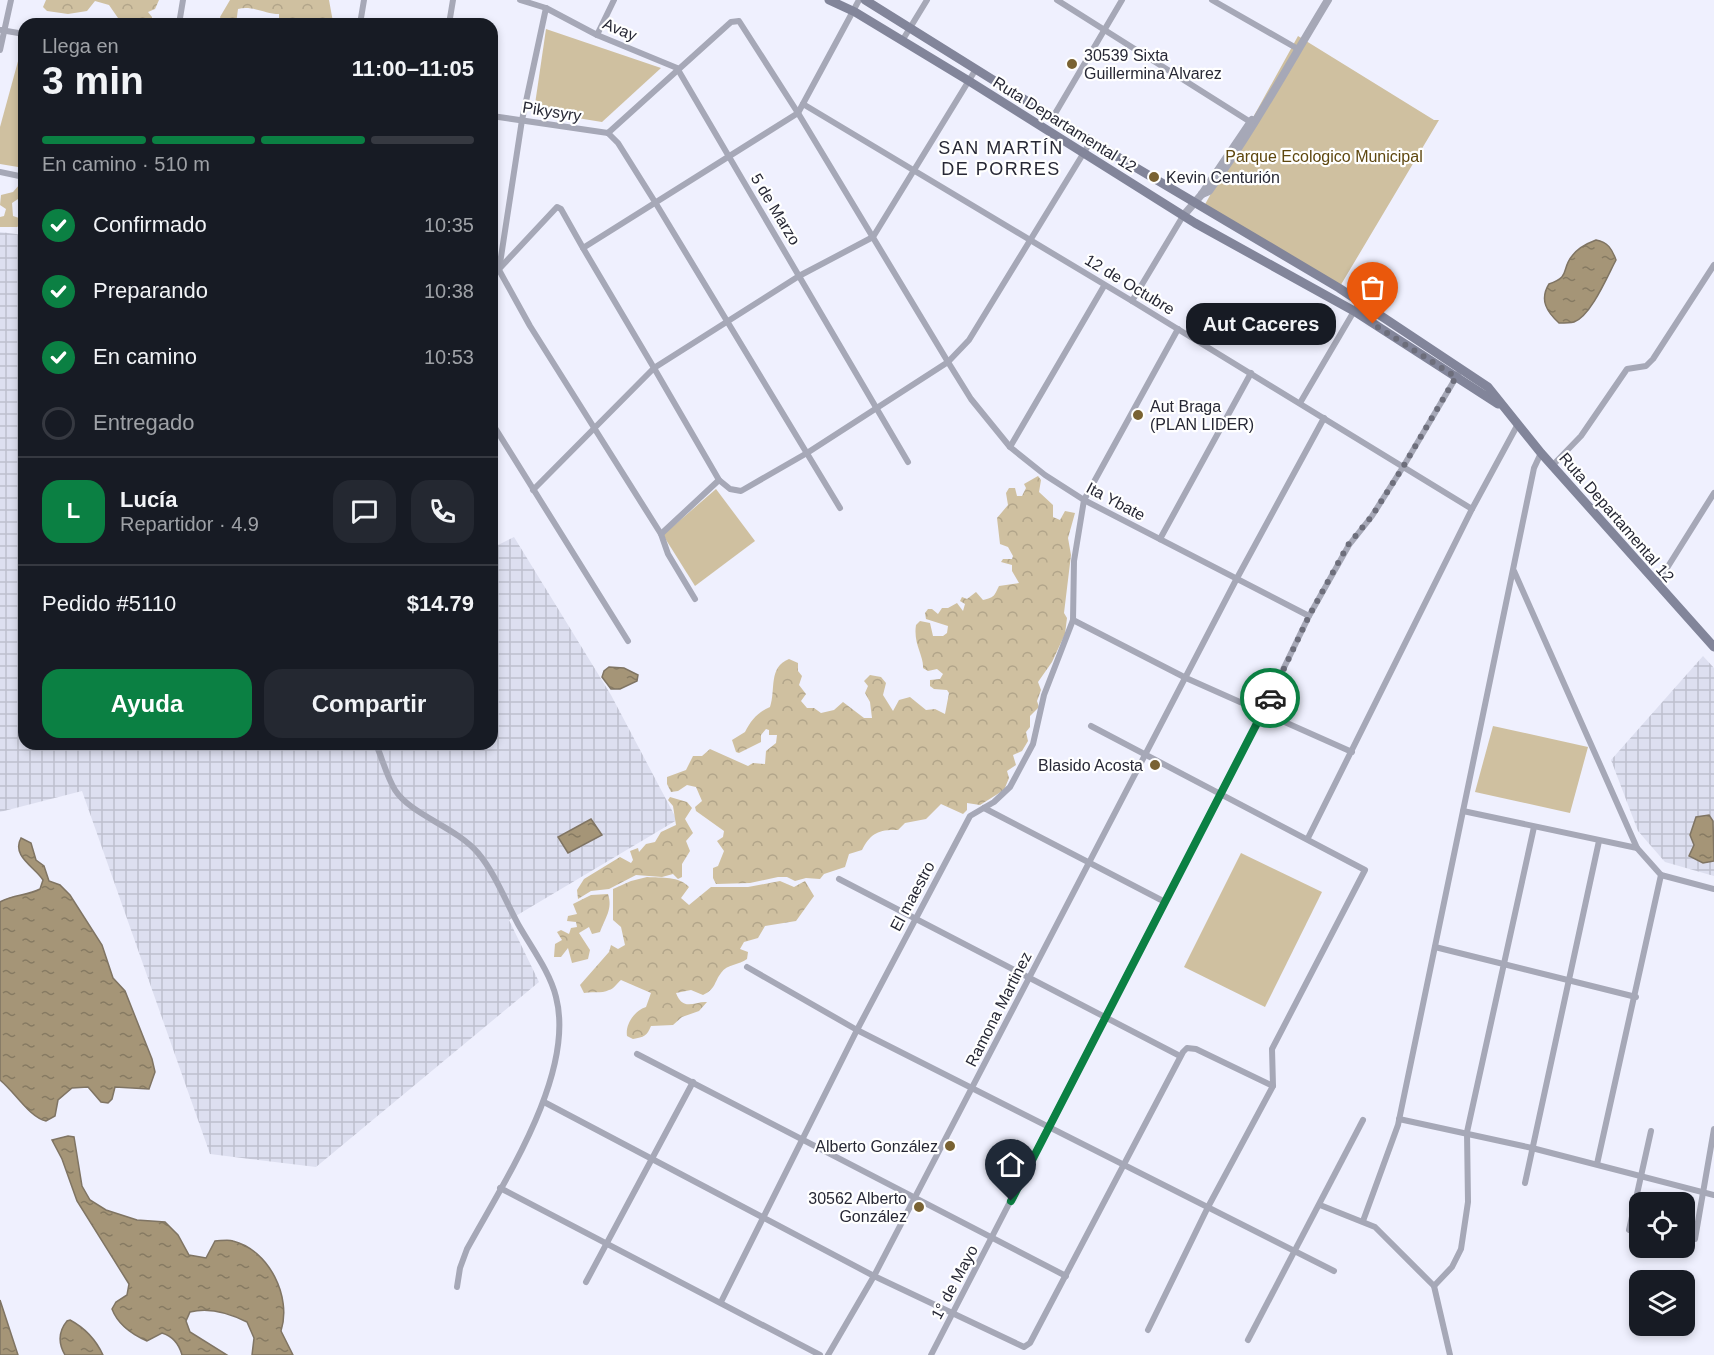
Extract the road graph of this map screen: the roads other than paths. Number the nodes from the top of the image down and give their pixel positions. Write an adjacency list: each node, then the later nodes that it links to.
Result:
1 (11, 0): 22 (street)
2 (183, 0): 17 (street)
3 (364, 0): 18 (street)
4 (453, 0): 19 (street)
5 (520, 0): 15 (street, Avay)
6 (614, 0): 24 (street)
7 (829, 0): 16 (main road, Ruta Departamental 12)
8 (859, 0): 16 (street)
9 (865, 0): 20 (main road, Ruta Departamental 12)
10 (927, 0): 20 (street)
11 (1057, 0): 21 (street)
12 (1122, 0): 21 (street)
13 (1212, 0): 26 (street)
14 (1328, 0): 26 (street)
15 (546, 8): 24 (street, Avay); 35 (street)
16 (855, 12): 25 (main road, Ruta Departamental 12); 31 (street)
17 (180, 18)
18 (361, 18)
19 (450, 18)
20 (910, 28): 25 (street); 29 (main road, Ruta Departamental 12)
21 (1104, 29): 34 (street); 36 (street)
22 (2, 30): 23 (street); 27 (street)
23 (18, 33)
24 (597, 35): 28 (street, Avay)
25 (902, 41): 30 (main road, Ruta Departamental 12)
26 (1298, 49): 36 (street)
27 (0, 50)
28 (677, 68): 32 (street, Ita Ybate); 37 (street); 40 (street, 5 de Marzo)
29 (976, 69): 30 (street); 34 (main road, Ruta Departamental 12)
30 (969, 81): 39 (main road, Ruta Departamental 12); 42 (street)
31 (803, 104): 32 (street); 42 (street, 12 de Octubre)
32 (798, 112): 40 (street); 47 (street, Ita Ybate)
33 (498, 117): 35 (street, Pikysyry)
34 (1053, 117): 38 (main road, Ruta Departamental 12)
35 (522, 120): 37 (street, Pikysyry); 50 (street)
36 (1252, 123): 45 (street)
37 (608, 133): 44 (street)
38 (1091, 141): 39 (street); 45 (main road, Ruta Departamental 12)
39 (1084, 153): 46 (main road, Ruta Departamental 12); 48 (street)
40 (729, 156): 44 (street); 54 (street, 5 de Marzo)
41 (0, 172): 43 (street)
42 (915, 172): 47 (street); 48 (street, 12 de Octubre)
43 (18, 176)
44 (655, 202): 49 (street); 59 (street)
45 (1194, 203): 46 (street); 57 (main road, Ruta Departamental 12)
46 (1184, 216): 56 (street); 58 (main road, Ruta Departamental 12)
47 (873, 237): 54 (street); 61 (street, Ita Ybate)
48 (1032, 240): 55 (street, 12 de Octubre); 61 (street)
49 (583, 248): 52 (street); 62 (street)
50 (498, 252)
51 (1714, 265): 77 (street)
52 (498, 266)
53 (498, 274): 71 (street)
54 (799, 276): 59 (street); 68 (street, 5 de Marzo)
55 (1104, 286): 56 (street, 12 de Octubre); 73 (street)
56 (1132, 301): 60 (street, 12 de Octubre)
57 (1360, 302): 58 (street); 63 (main road, Ruta Departamental 12)
58 (1354, 311): 65 (main road, Ruta Departamental 12); 66 (street)
59 (726, 321): 62 (street); 74 (street)
60 (1178, 329): 64 (street, 12 de Octubre); 82 (street)
61 (948, 363): 68 (street); 73 (street, Ita Ybate)
62 (654, 368): 71 (street); 79 (street)
63 (1461, 368): 65 (street, 1° de Mayo); 67 (main road, Ruta Departamental 12)
64 (1251, 373): 66 (street, 12 de Octubre); 86 (street)
65 (1456, 377): 67 (main road, Ruta Departamental 12); 78 (street, 1° de Mayo)
66 (1300, 403): 69 (street, 12 de Octubre)
67 (1500, 405): 70 (main road, Ruta Departamental 12)
68 (875, 407): 74 (street); 76 (street, 5 de Marzo)
69 (1324, 418): 78 (street, 12 de Octubre); 88 (street, Ramona Martinez)
70 (1518, 424): 75 (main road, Ruta Departamental 12); 84 (street)
71 (594, 431): 80 (street); 85 (street)
72 (498, 433): 80 (street)
73 (1010, 447): 82 (street, Ita Ybate)
74 (807, 453): 79 (street); 83 (street)
75 (1541, 453): 77 (main road, Ruta Departamental 12); 87 (street)
76 (908, 462)
77 (1552, 466): 89 (main road, Ruta Departamental 12)
78 (1403, 467): 84 (street, 12 de Octubre); 91 (street, 1° de Mayo)
79 (719, 480): 85 (street)
80 (534, 490): 93 (street)
81 (1714, 493): 89 (street)
82 (1084, 500): 86 (street, Ita Ybate); 92 (street, El maestro)
83 (840, 508)
84 (1472, 509): 99 (street)
85 (660, 534): 90 (street)
86 (1160, 539): 88 (street, Ita Ybate)
87 (1514, 571): 103 (street); 107 (street)
88 (1236, 580): 91 (street, Ita Ybate); 95 (street, Ramona Martinez)
89 (1657, 584): 94 (main road, Ruta Departamental 12)
90 (694, 599)
91 (1309, 616): 96 (street, 1° de Mayo)
92 (1073, 620): 95 (street); 102 (street, El maestro)
93 (628, 641)
94 (1714, 647)
95 (1186, 678): 96 (street); 100 (street, Ramona Martinez)
96 (1263, 711): 99 (street); 101 (street, 1° de Mayo)
97 (1090, 726): 100 (street)
98 (378, 750): 127 (street)
99 (1352, 752): 105 (street)
100 (1146, 754): 101 (street); 108 (street, Ramona Martinez)
101 (1221, 793): 105 (street); 112 (street, 1° de Mayo)
102 (984, 808): 108 (street); 113 (street, El maestro)
103 (1463, 811): 104 (street); 114 (street)
104 (1534, 827): 106 (street); 115 (street)
105 (1308, 838): 125 (street)
106 (1599, 842): 107 (street); 118 (street)
107 (1637, 848): 109 (street)
108 (1089, 862): 112 (street); 117 (street, Ramona Martinez)
109 (1661, 874): 111 (street); 119 (street)
110 (839, 879): 113 (street)
111 (1714, 889)
112 (1165, 902): 120 (street, 1° de Mayo)
113 (916, 919): 117 (street); 121 (street, El maestro)
114 (1435, 947): 115 (street); 128 (street)
115 (1504, 963): 118 (street); 133 (street)
116 (747, 967): 121 (street)
117 (1029, 978): 120 (street); 126 (street, Ramona Martinez)
118 (1567, 978): 119 (street); 135 (street)
119 (1636, 998): 137 (street)
120 (1106, 1017): 123 (street); 130 (street, 1° de Mayo)
121 (857, 1030): 126 (street); 134 (street, El maestro)
122 (637, 1054): 124 (street)
123 (1180, 1056): 125 (street); 138 (street)
124 (693, 1082): 134 (street); 136 (street)
125 (1273, 1086): 147 (street)
126 (972, 1088): 130 (street); 145 (street, Ramona Martinez)
127 (544, 1102): 136 (street); 141 (street)
128 (1399, 1119): 133 (street); 149 (street)
129 (1363, 1120): 146 (street)
130 (1049, 1127): 138 (street); 150 (street, 1° de Mayo)
131 (1714, 1129): 143 (street)
132 (1651, 1131): 139 (street)
133 (1467, 1132): 135 (street); 158 (street)
134 (801, 1139): 145 (street); 148 (street, El maestro)
135 (1532, 1148): 137 (street); 140 (street)
136 (651, 1160): 148 (street); 152 (street)
137 (1597, 1164): 139 (street)
138 (1123, 1165): 147 (street); 156 (street)
139 (1640, 1176): 142 (street); 143 (street)
140 (1525, 1183)
141 (501, 1188): 152 (street); 159 (street)
142 (1637, 1192)
143 (1704, 1192): 144 (street); 151 (street)
144 (1714, 1195)
145 (915, 1198): 150 (street); 155 (street, Ramona Martinez)
146 (1320, 1205): 149 (street); 153 (street)
147 (1208, 1207): 153 (street); 162 (street)
148 (761, 1217): 155 (street); 160 (street, El maestro)
149 (1363, 1221): 158 (street)
150 (992, 1238): 156 (street); 161 (street, 1° de Mayo)
151 (1695, 1239)
152 (606, 1243): 157 (street); 160 (street)
153 (1295, 1251): 154 (street); 163 (street)
154 (1334, 1271)
155 (874, 1276): 161 (street); 165 (street, Ramona Martinez)
156 (1066, 1276): 161 (street)
157 (586, 1282)
158 (1434, 1286): 167 (street)
159 (458, 1287)
160 (721, 1302): 164 (street)
161 (953, 1313): 166 (street, 1° de Mayo)
162 (1148, 1330)
163 (1248, 1340)
164 (820, 1355)
165 (828, 1355)
166 (931, 1355)
167 (1450, 1355)

